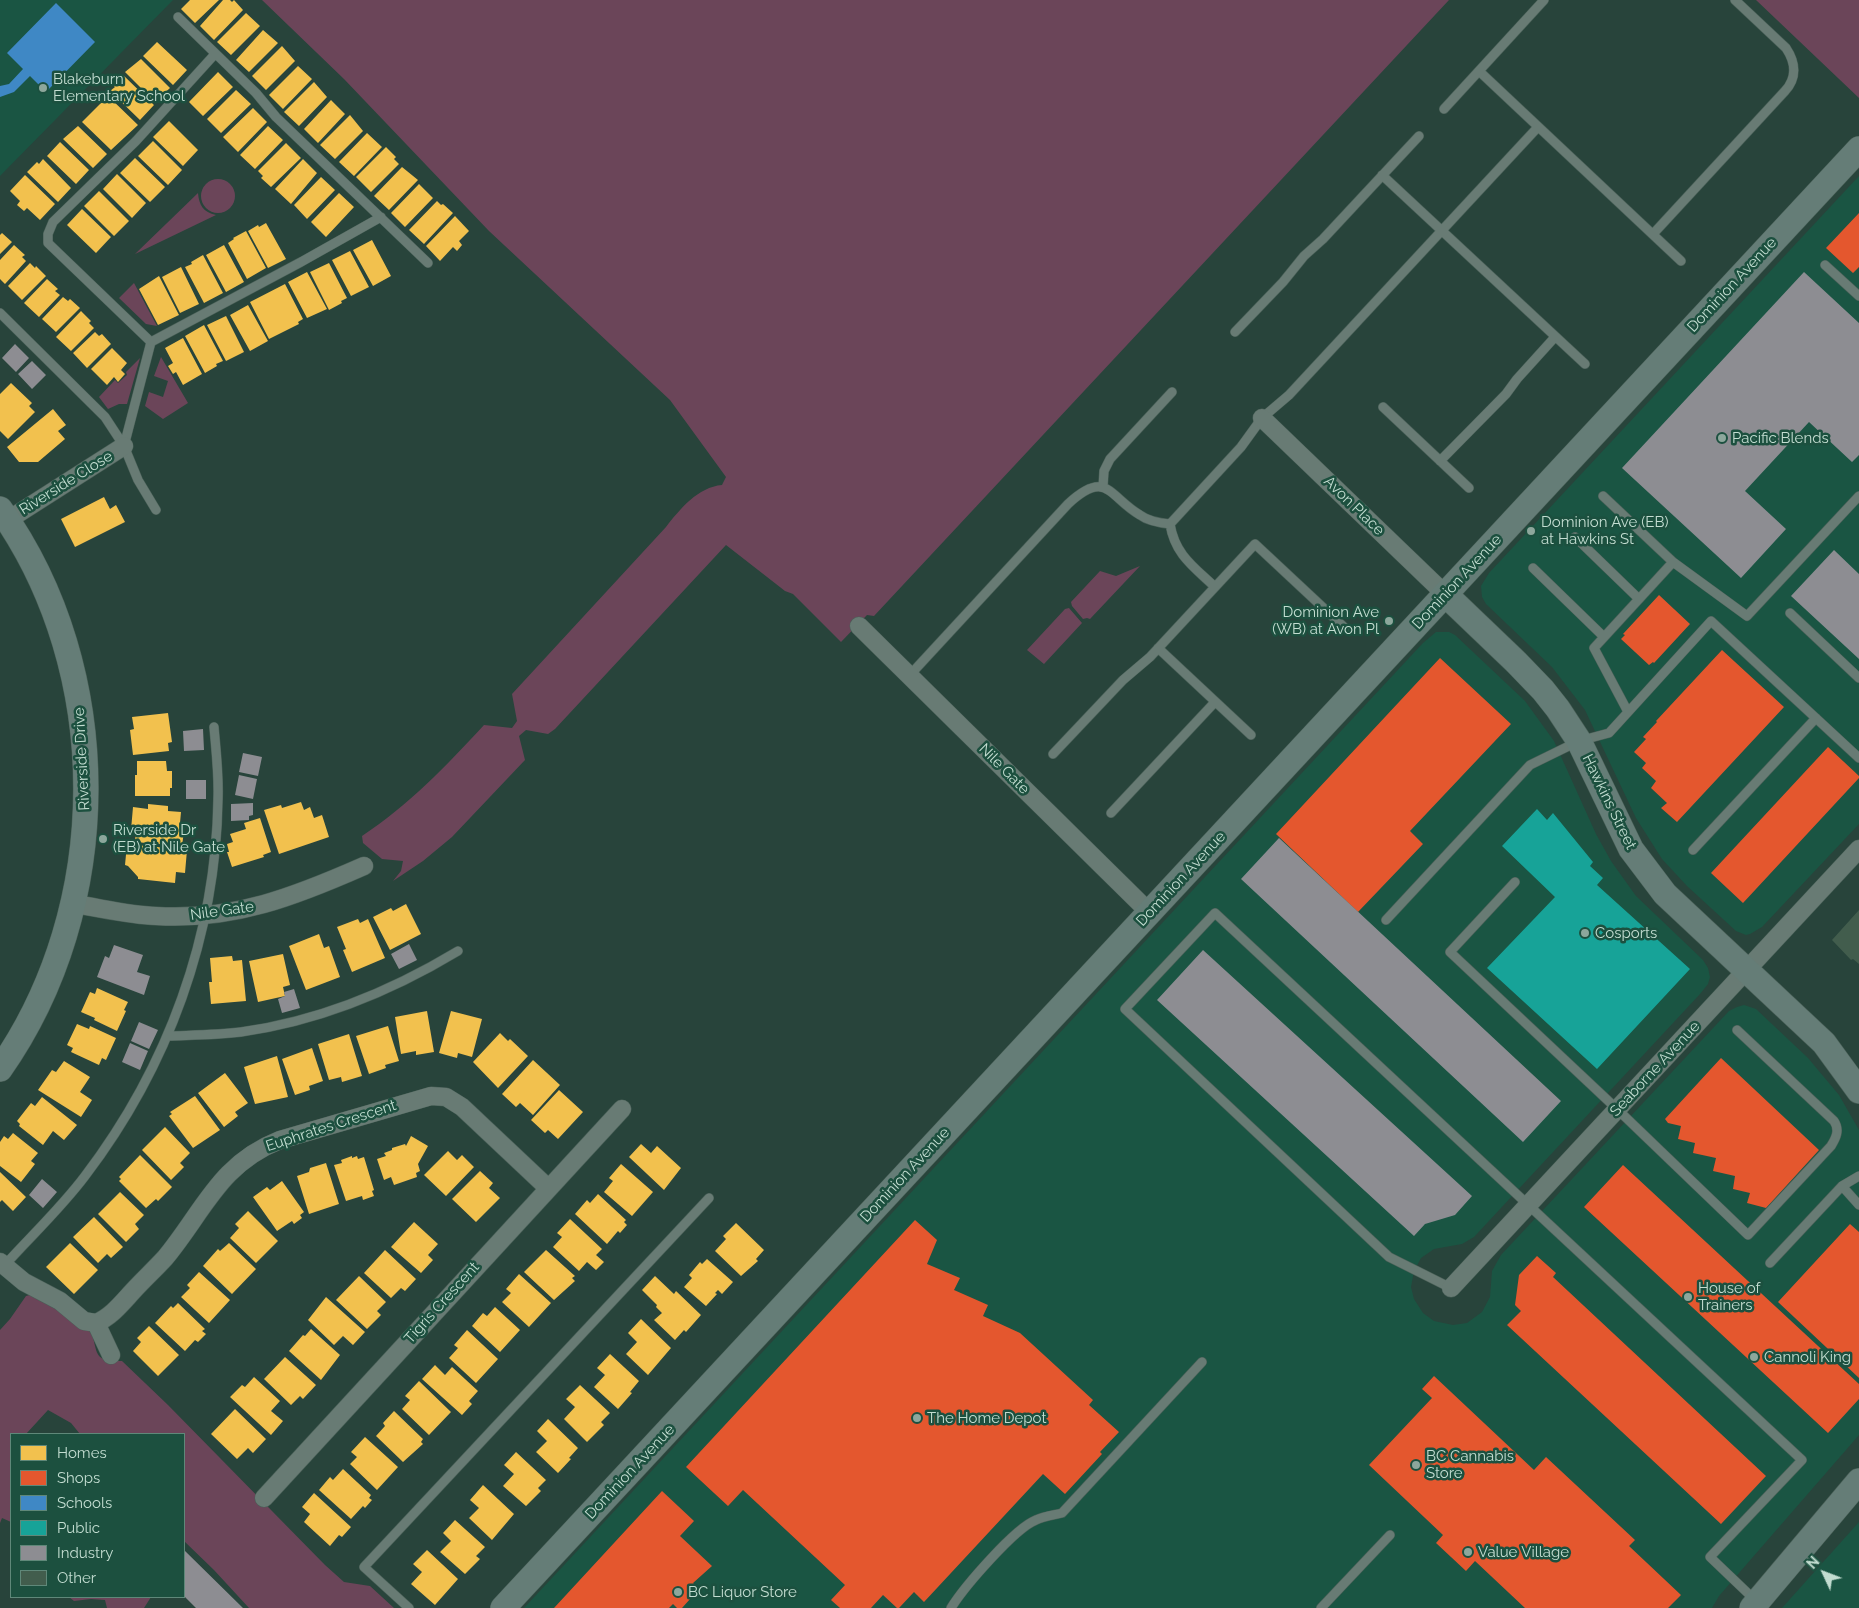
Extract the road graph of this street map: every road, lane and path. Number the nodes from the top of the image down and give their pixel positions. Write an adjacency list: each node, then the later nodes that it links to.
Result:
1 (1544, 0): 5 (lane)
2 (1735, 0): 13 (lane)
3 (178, 17): 4 (lane)
4 (215, 54): 11 (lane); 21 (lane)
5 (1479, 71): 6 (lane); 7 (lane)
6 (1444, 109)
7 (1538, 127): 12 (lane); 13 (lane)
8 (1419, 136): 10 (lane)
9 (1859, 149): 39 (main road, Dominion Avenue)
10 (1382, 175): 12 (lane); 19 (lane)
11 (381, 218): 15 (lane); 21 (lane)
12 (1442, 231): 20 (lane); 25 (lane)
13 (1652, 234): 14 (lane)
14 (1681, 261)
15 (428, 262)
16 (1825, 265): 17 (lane)
17 (1859, 296)
18 (0, 313): 26 (lane)
19 (1235, 332)
20 (1555, 337): 22 (lane); 27 (lane)
21 (151, 342): 26 (lane)
22 (1585, 364)
23 (1172, 392): 28 (lane)
24 (1383, 407): 27 (lane)
25 (1262, 418): 34 (lane); 39 (street, Avon Place)
26 (124, 446): 32 (lane); 33 (street, Riverside Close)
27 (1440, 461): 29 (lane)
28 (1103, 487): 34 (lane); 46 (lane)
29 (1469, 488)
30 (1603, 496): 36 (lane)
31 (1859, 496): 36 (lane)
32 (156, 510)
33 (4, 514): 61 (main road, Riverside Drive)
34 (1170, 524): 38 (lane)
35 (1575, 537): 40 (lane)
36 (1674, 562): 40 (lane)
37 (1533, 568): 44 (lane)
38 (1215, 587): 43 (lane); 45 (lane)
39 (1446, 595): 53 (main road, Hawkins Street); 62 (main road, Dominion Avenue)
40 (1639, 600): 44 (lane)
41 (1790, 613): 47 (lane)
42 (859, 626): 46 (street, Nile Gate)
43 (1346, 629)
44 (1604, 637): 49 (lane)
45 (1158, 648): 48 (lane); 54 (lane)
46 (909, 676): 62 (street, Nile Gate)
47 (1859, 678)
48 (1215, 702): 52 (lane); 56 (lane)
49 (1628, 712): 50 (lane); 53 (lane)
50 (1816, 718): 55 (lane); 58 (lane)
51 (214, 727): 63 (lane)
52 (1251, 735)
53 (1579, 741): 64 (lane); 66 (main road, Hawkins Street)
54 (1053, 754)
55 (1859, 758)
56 (1111, 813)
57 (1859, 849): 66 (street, Seaborne Avenue)
58 (1693, 850)
59 (364, 866): 63 (street, Nile Gate)
60 (1515, 882): 72 (lane)
61 (74, 904): 63 (street, Nile Gate); 69 (main road, Riverside Drive)
62 (1150, 913): 90 (main road, Dominion Avenue)
63 (206, 916): 68 (lane)
64 (1386, 920)
65 (458, 950): 68 (lane)
66 (1747, 970): 70 (main road, Hawkins Street); 72 (street, Seaborne Avenue)
67 (1737, 1030): 72 (lane)
68 (168, 1036): 80 (lane)
69 (0, 1069)
70 (1859, 1091)
71 (622, 1109): 75 (street, Tigris Crescent)
72 (1618, 1110): 77 (street, Seaborne Avenue)
73 (1859, 1176): 74 (lane)
74 (1842, 1186): 78 (lane); 79 (lane)
75 (548, 1188): 82 (street, Euphrates Crescent); 86 (street, Tigris Crescent)
76 (709, 1198): 89 (lane)
77 (1528, 1205): 81 (street, Seaborne Avenue); 81 (lane); 88 (lane)
78 (1859, 1205)
79 (1770, 1263)
80 (2, 1264): 82 (street)
81 (1451, 1288)
82 (96, 1324): 83 (street)
83 (111, 1355)
84 (1202, 1362): 91 (lane)
85 (1859, 1481): 88 (main road)
86 (264, 1498)
87 (1390, 1535): 92 (lane)
88 (1755, 1605)
89 (409, 1608)
90 (502, 1608)
91 (951, 1608)
92 (1321, 1608)

